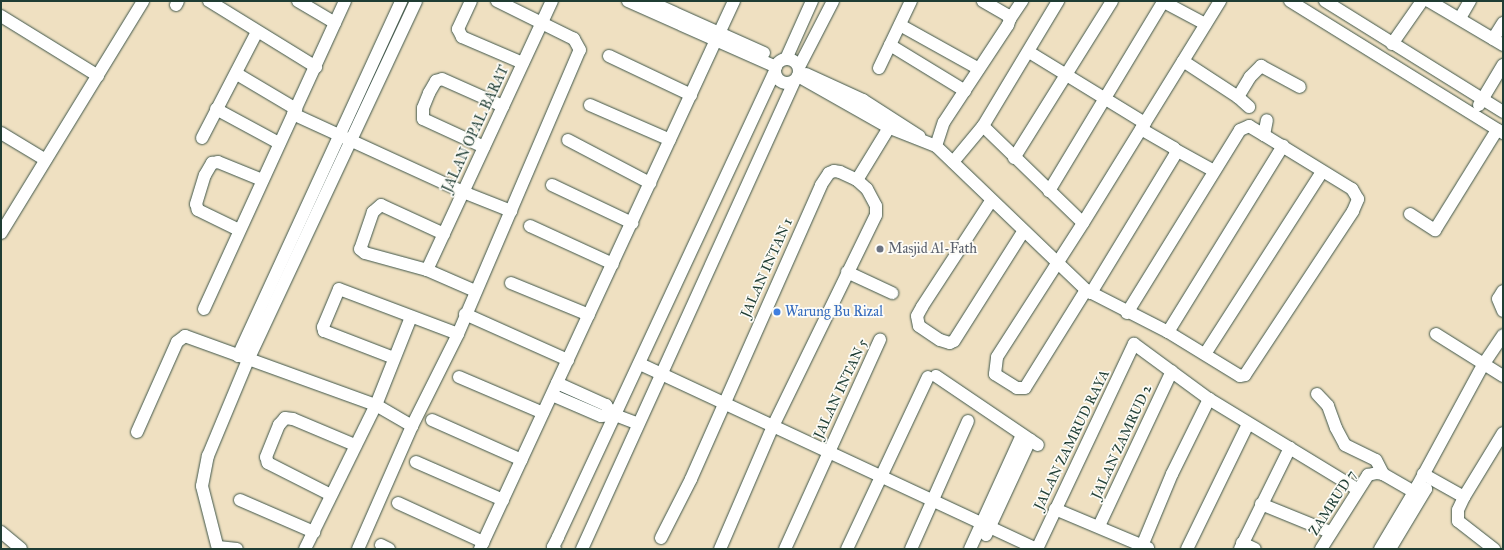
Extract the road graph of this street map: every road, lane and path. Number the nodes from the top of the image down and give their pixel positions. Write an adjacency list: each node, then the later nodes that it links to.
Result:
1 (143, 1): 52 (street)
2 (209, 1): 35 (street)
3 (298, 1): 30 (street)
4 (345, 1): 30 (street)
5 (400, 1): 73 (street)
6 (416, 1): 77 (street)
7 (470, 1): 43 (street)
8 (497, 1): 31 (street)
9 (552, 1): 31 (street, JALAN OPAL BARAT)
10 (628, 1): 36 (street)
11 (648, 1): 36 (street)
12 (734, 1): 36 (street)
13 (812, 1): 44 (street)
14 (833, 1): 50 (street)
15 (911, 1): 34 (street)
16 (982, 1): 29 (street)
17 (1022, 1): 29 (street)
18 (1058, 1): 40 (street)
19 (1112, 1): 51 (street)
20 (1220, 1): 33 (street)
21 (1325, 1): 38 (street)
22 (1422, 1): 38 (street)
23 (1429, 1): 28 (street)
24 (1470, 1): 28 (street)
25 (1163, 2): 33 (street); 57 (street)
26 (1298, 3): 65 (street)
27 (1, 16): 52 (street)
28 (1460, 18): 37 (street)
29 (1010, 19): 48 (street)
30 (335, 23): 46 (street)
31 (542, 23): 43 (street, JALAN OPAL BARAT); 95 (street)
32 (1503, 23): 37 (street)
33 (1205, 24): 42 (street)
34 (900, 25): 39 (street); 48 (street)
35 (257, 32): 46 (street); 49 (street)
36 (718, 37): 44 (street); 55 (street)
37 (1498, 42)
38 (1392, 44): 58 (street)
39 (890, 45): 47 (street); 54 (street)
40 (1029, 52): 51 (street); 68 (street)
41 (609, 56): 55 (street)
42 (1183, 61): 56 (street); 69 (street)
43 (523, 63): 60 (street, JALAN OPAL BARAT)
44 (780, 64): 50 (street); 50 (street); 128 (street)
45 (1503, 65): 58 (street)
46 (316, 67): 63 (street)
47 (879, 68)
48 (979, 68): 54 (street)
49 (237, 74): 62 (street); 63 (street)
50 (798, 74): 67 (street); 131 (street)
51 (1066, 74): 57 (street); 83 (street)
52 (98, 76): 84 (street)
53 (1300, 87): 56 (street)
54 (965, 90): 79 (street)
55 (691, 95): 76 (street)
56 (1238, 97): 61 (street)
57 (1105, 98): 69 (street); 93 (street)
58 (1482, 100): 64 (street); 65 (street)
59 (590, 105): 76 (street)
60 (503, 106): 81 (street, JALAN OPAL BARAT); 81 (street)
61 (1249, 107)
62 (216, 109): 74 (street); 78 (street)
63 (295, 112): 73 (street); 78 (street)
64 (1503, 112)
65 (1473, 114): 70 (street)
66 (1267, 120): 72 (street)
67 (892, 124): 79 (street); 89 (street)
68 (983, 126): 83 (street); 85 (street)
69 (1143, 126): 82 (street); 98 (street)
70 (1500, 132): 96 (street)
71 (1, 133): 84 (street)
72 (1264, 135): 80 (street); 86 (street)
73 (340, 136): 77 (street); 125 (street)
74 (202, 138)
75 (568, 140): 90 (street)
76 (670, 140): 90 (street)
77 (352, 141): 92 (street); 125 (street)
78 (280, 143): 88 (street)
79 (934, 146): 85 (street)
80 (1283, 146): 87 (street); 119 (street)
81 (484, 147): 92 (street, JALAN OPAL BARAT)
82 (1176, 150): 86 (street); 110 (street)
83 (1014, 158): 93 (street)
84 (46, 160): 102 (street)
85 (953, 162): 94 (street)
86 (1214, 171): 115 (street)
87 (1322, 172): 124 (street); 124 (street)
88 (262, 180): 100 (street); 100 (street)
89 (857, 180): 107 (street); 138 (street, JALAN INTAN 1)
90 (650, 183): 97 (street)
91 (552, 185): 97 (street)
92 (463, 192): 95 (street); 103 (street, JALAN OPAL BARAT)
93 (1049, 192): 98 (street)
94 (991, 201): 101 (street); 101 (street)
95 (511, 211): 109 (street)
96 (1410, 214)
97 (632, 223): 104 (street)
98 (1083, 223): 105 (street)
99 (530, 226): 104 (street)
100 (239, 230): 113 (street)
101 (1023, 232): 105 (street)
102 (1, 233)
103 (444, 234): 106 (street, JALAN OPAL BARAT); 106 (street)
104 (613, 264): 117 (street)
105 (1057, 264): 110 (street); 110 (street)
106 (427, 270): 109 (street)
107 (848, 272): 112 (street); 147 (street)
108 (511, 283): 117 (street)
109 (475, 291): 116 (street)
110 (1089, 291): 115 (street)
111 (1503, 291): 114 (street)
112 (892, 293)
113 (204, 309)
114 (1503, 311)
115 (1127, 313): 119 (street)
116 (465, 314): 120 (street); 127 (street)
117 (589, 315): 127 (street)
118 (411, 317): 120 (street); 126 (street); 126 (street)
119 (1168, 332): 124 (street)
120 (458, 334): 146 (street)
121 (1436, 334): 129 (street)
122 (1503, 335): 129 (street)
123 (880, 340): 152 (street, JALAN INTAN 5)
124 (1206, 354)
125 (243, 358): 139 (street); 148 (street); 177 (street)
126 (394, 358): 139 (street)
127 (568, 360): 134 (street)
128 (640, 364): 131 (street); 141 (street)
129 (1483, 364): 133 (street); 157 (street)
130 (1172, 371): 137 (street); 166 (street, JALAN ZAMRUD RAYA); 168 (street, JALAN ZAMRUD 2)
131 (660, 374): 138 (street); 144 (street)
132 (459, 376): 140 (street)
133 (1503, 376)
134 (557, 383): 136 (street); 141 (street)
135 (1317, 394): 155 (street)
136 (552, 395): 140 (street); 141 (street)
137 (1208, 399): 145 (street); 176 (street)
138 (722, 404): 147 (street); 172 (street)
139 (376, 405): 146 (street); 150 (street)
140 (543, 413): 153 (street)
141 (614, 415): 144 (street); 178 (street)
142 (432, 420): 153 (street)
143 (968, 421): 163 (street)
144 (638, 424): 183 (street)
145 (1248, 424): 151 (street); 189 (street)
146 (412, 426): 182 (street)
147 (773, 426): 152 (street); 184 (street)
148 (137, 432)
149 (1503, 433): 160 (street)
150 (355, 445): 159 (street); 159 (street)
151 (1290, 448): 158 (street); 165 (street)
152 (828, 452): 156 (street); 185 (street, JALAN INTAN 5)
153 (522, 460): 162 (street)
154 (416, 462): 162 (street)
155 (1382, 474): 157 (street); 158 (street, ZAMRUD 7)
156 (882, 476): 163 (street); 167 (street); 186 (street)
157 (1418, 484): 160 (street); 192 (street); 193 (street)
158 (1357, 489): 171 (street, ZAMRUD 7)
159 (331, 495): 170 (street)
160 (1464, 497): 194 (street)
161 (240, 500): 170 (street)
162 (503, 500): 173 (street)
163 (933, 501): 167 (street); 187 (street)
164 (398, 503): 173 (street)
165 (1261, 504): 171 (street); 175 (street)
166 (1055, 509): 168 (street); 188 (street, JALAN ZAMRUD RAYA)
167 (988, 521): 174 (street); 188 (street)
168 (1099, 526): 176 (street)
169 (1, 532): 179 (street)
170 (314, 532): 181 (street)
171 (1330, 532): 191 (street, ZAMRUD 7)
172 (661, 538)
173 (482, 546)
174 (976, 546)
175 (1241, 546): 190 (street)
176 (1145, 547)
177 (218, 548): 180 (street)
178 (553, 548)
179 (21, 549)
180 (237, 549)
181 (305, 549)
182 (358, 549)
183 (582, 549)
184 (720, 549)
185 (785, 549)
186 (847, 549)
187 (911, 549)
188 (1037, 549)
189 (1188, 549)
190 (1255, 549)
191 (1321, 549)
192 (1380, 549)
193 (1390, 549)
194 (1494, 549)

